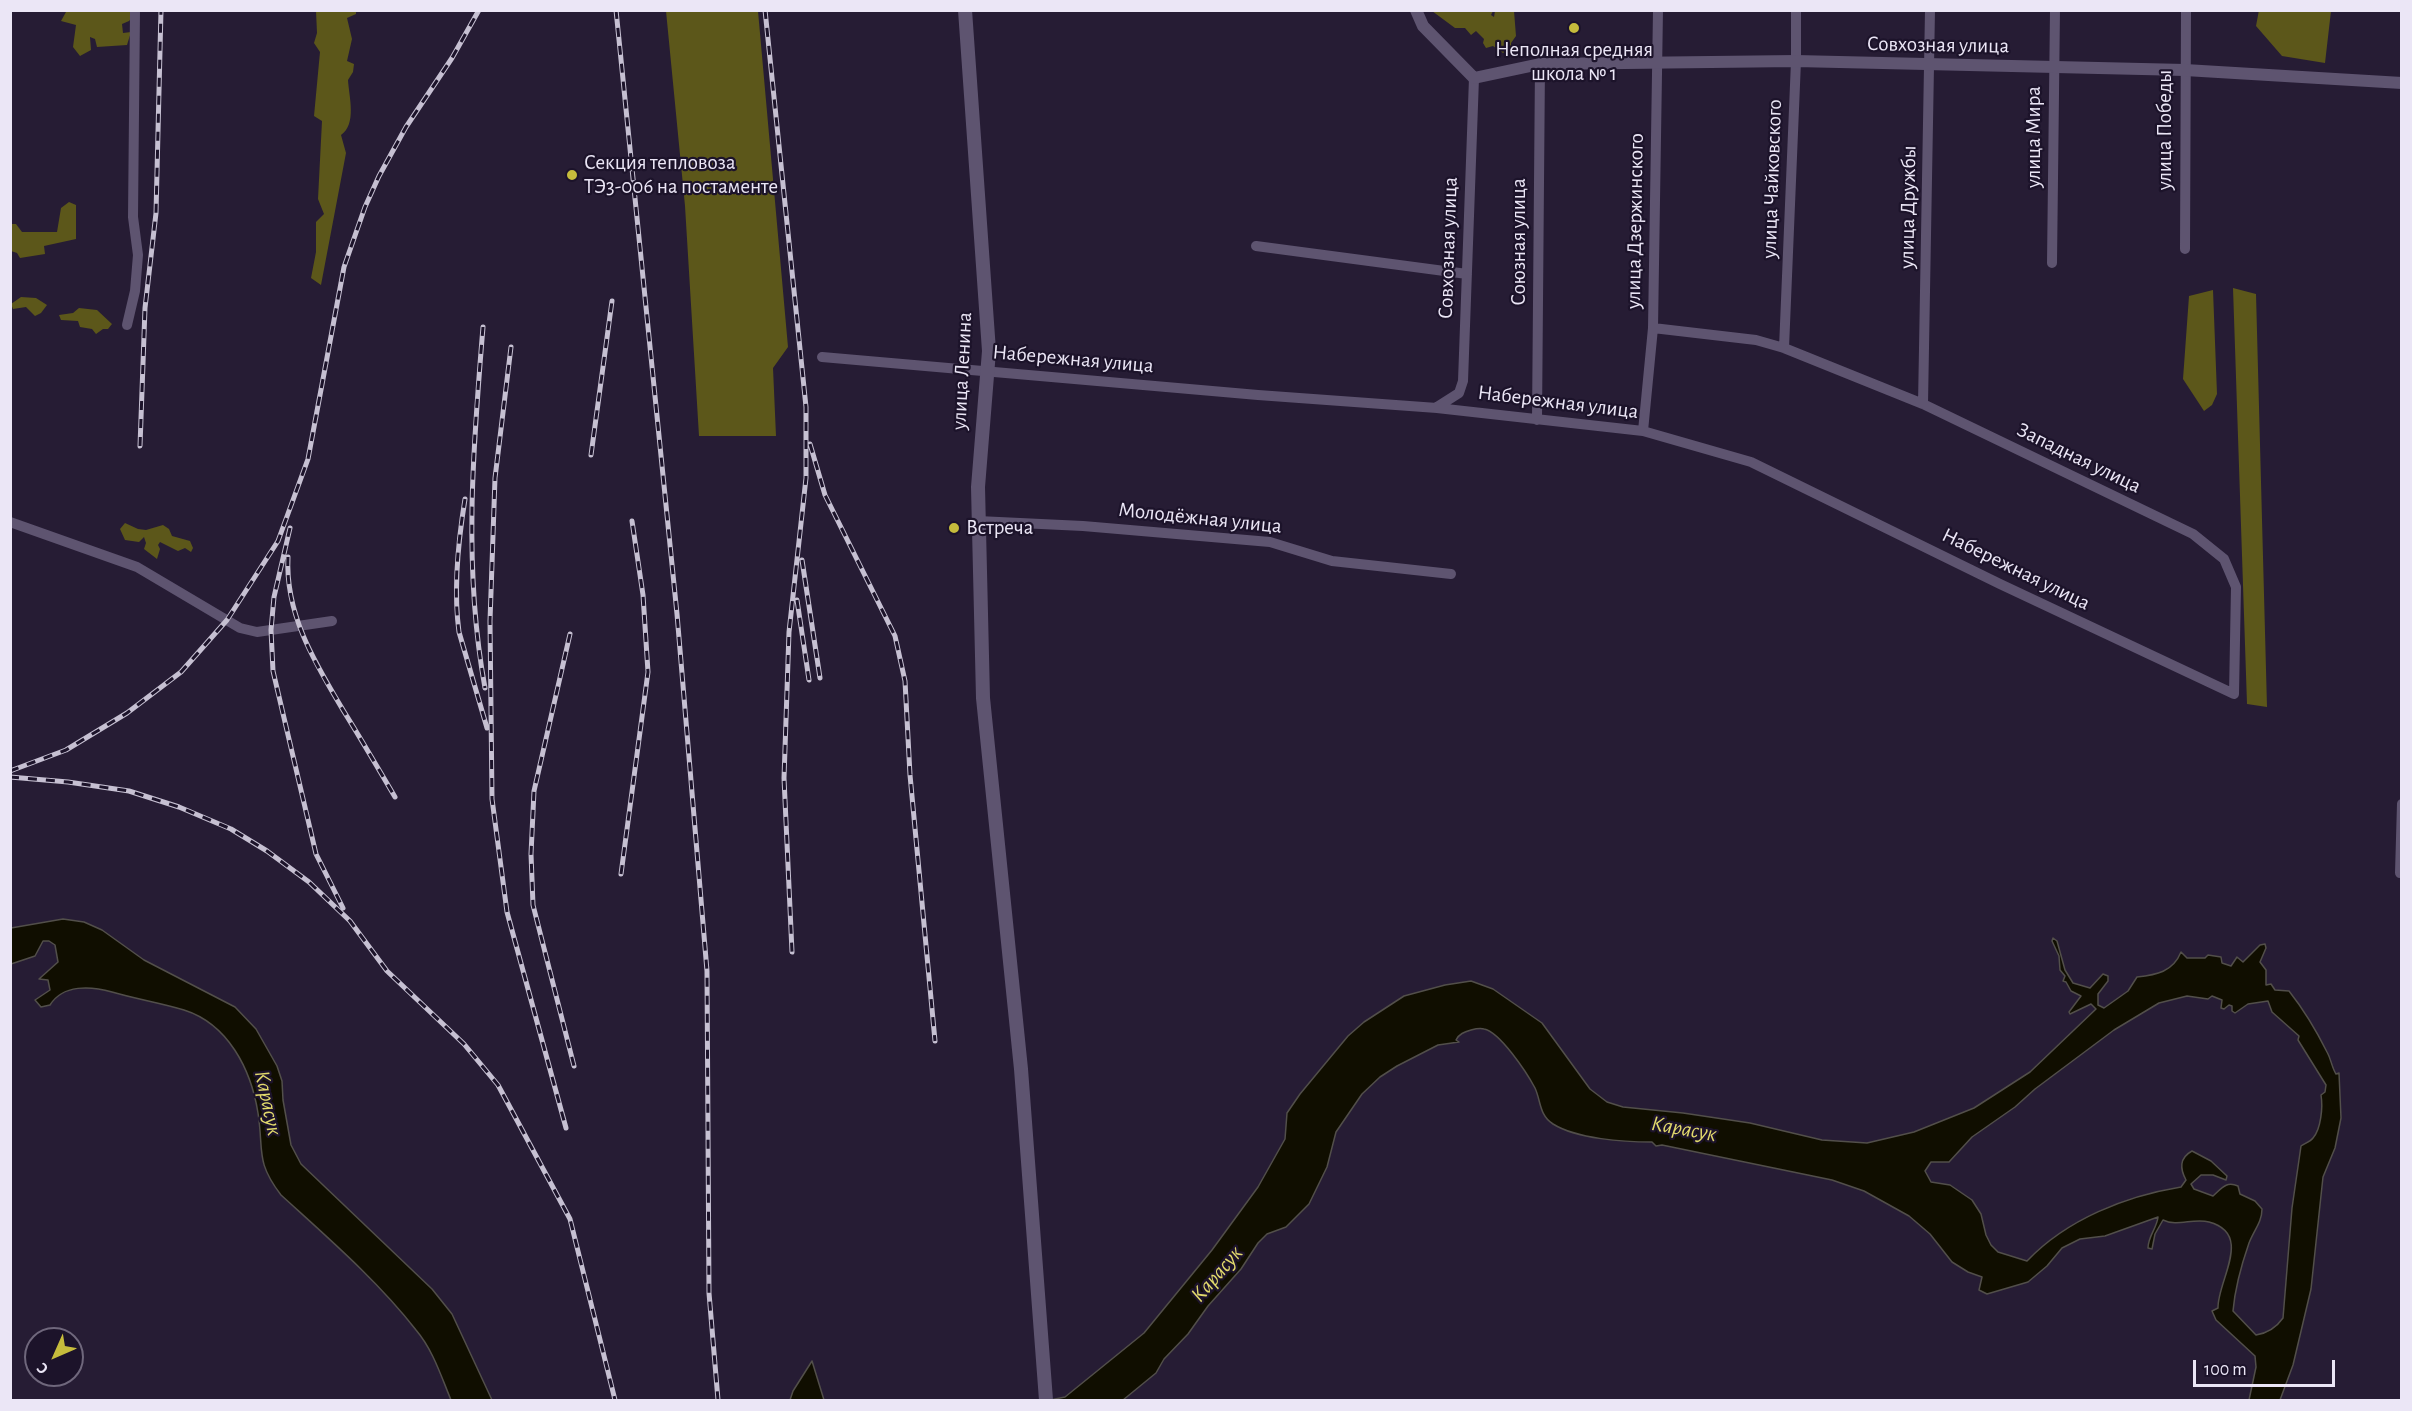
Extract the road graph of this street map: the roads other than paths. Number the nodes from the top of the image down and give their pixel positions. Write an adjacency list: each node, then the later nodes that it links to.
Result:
1 (135, 10): 21 (street)
2 (965, 10): 25 (main road, улица Ленина)
3 (1416, 10): 15 (street)
4 (1658, 10): 10 (street, улица Дзержинского)
5 (1796, 10): 9 (street, улица Чайковского)
6 (1930, 10): 12 (street, улица Дружбы)
7 (2055, 10): 13 (street, улица Мира)
8 (2186, 10): 14 (street, улица Победы)
9 (1796, 61): 10 (street, Совхозная улица); 12 (street, Совхозная улица); 23 (street, улица Чайковского)
10 (1657, 62): 11 (street, Совхозная улица); 22 (street, улица Дзержинского)
11 (1540, 64): 15 (street, Совхозная улица); 28 (street, Союзная улица)
12 (1930, 64): 13 (street, Совхозная улица); 26 (street, улица Дружбы)
13 (2054, 67): 14 (street, Совхозная улица); 19 (street, улица Мира)
14 (2185, 70): 16 (street, Совхозная улица); 18 (street, улица Победы)
15 (1474, 78): 20 (street, Совхозная улица)
16 (2402, 83)
17 (1256, 246): 20 (street)
18 (2185, 249)
19 (2052, 263)
20 (1467, 274): 27 (street, Совхозная улица)
21 (127, 325)
22 (1653, 328): 23 (street, Западная улица); 29 (street, улица Дзержинского)
23 (1784, 348): 26 (street, Западная улица)
24 (822, 357): 25 (street, Набережная улица)
25 (986, 371): 27 (street, Набережная улица); 30 (main road, улица Ленина)
26 (1923, 405): 34 (street, Западная улица)
27 (1437, 408): 28 (street, Набережная улица)
28 (1537, 420): 29 (street, Набережная улица)
29 (1643, 431): 34 (street, Набережная улица)
30 (978, 521): 32 (street, Молодёжная улица); 37 (main road, улица Ленина)
31 (10, 522): 33 (street)
32 (1451, 574)
33 (332, 621)
34 (2234, 694)
35 (2402, 804): 36 (street)
36 (2400, 873)
37 (1046, 1401)

